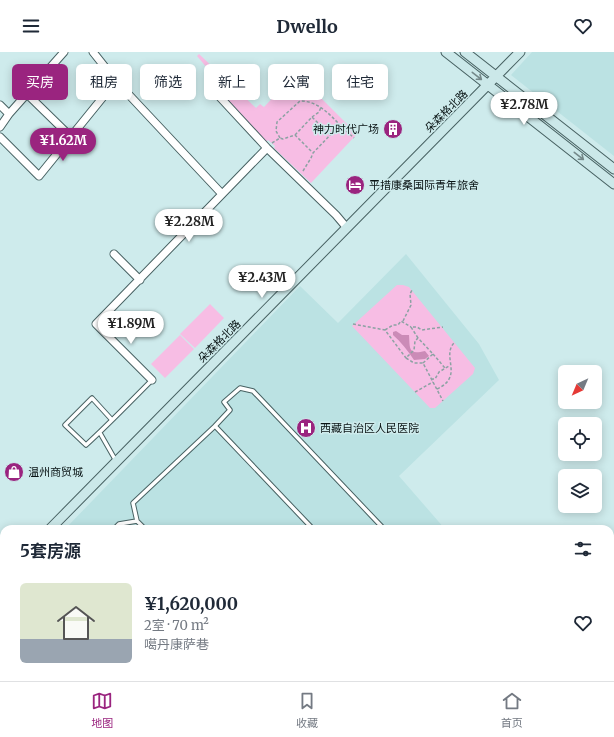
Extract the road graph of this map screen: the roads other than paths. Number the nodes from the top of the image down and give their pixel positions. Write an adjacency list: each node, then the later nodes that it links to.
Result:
1 (64, 52): 6 (street)
2 (93, 52): 7 (street)
3 (446, 52): 9 (street, one-way to 9)
4 (465, 52): 8 (street)
5 (520, 52): 8 (street, 朵森格北路)
6 (53, 64)
7 (102, 64)
8 (496, 76): 9 (street, 朵森格北路); 21 (street)
9 (489, 85): 22 (street, one-way to 22); 24 (street, 朵森格北路)
10 (132, 99): 23 (street)
11 (22, 100): 16 (street)
12 (33, 100): 19 (street)
13 (101, 100): 19 (street)
14 (223, 100): 20 (street)
15 (0, 105): 16 (street)
16 (9, 114): 17 (street)
17 (0, 127)
18 (0, 137): 19 (street)
19 (71, 137)
20 (267, 148): 23 (street); 24 (street)
21 (614, 169)
22 (614, 184)
23 (222, 194): 26 (street)
24 (347, 228): 31 (street, 朵森格北路)
25 (114, 254): 26 (street)
26 (140, 280): 27 (street)
27 (152, 380): 28 (lane)
28 (112, 420): 30 (lane); 30 (lane)
29 (215, 426): 32 (lane); 36 (lane); 37 (lane)
30 (100, 433): 31 (lane)
31 (117, 462): 33 (street, 朵森格北路)
32 (137, 521): 34 (lane); 35 (lane)
33 (54, 525)
34 (118, 525)
35 (141, 525)
36 (309, 525)
37 (380, 525)

